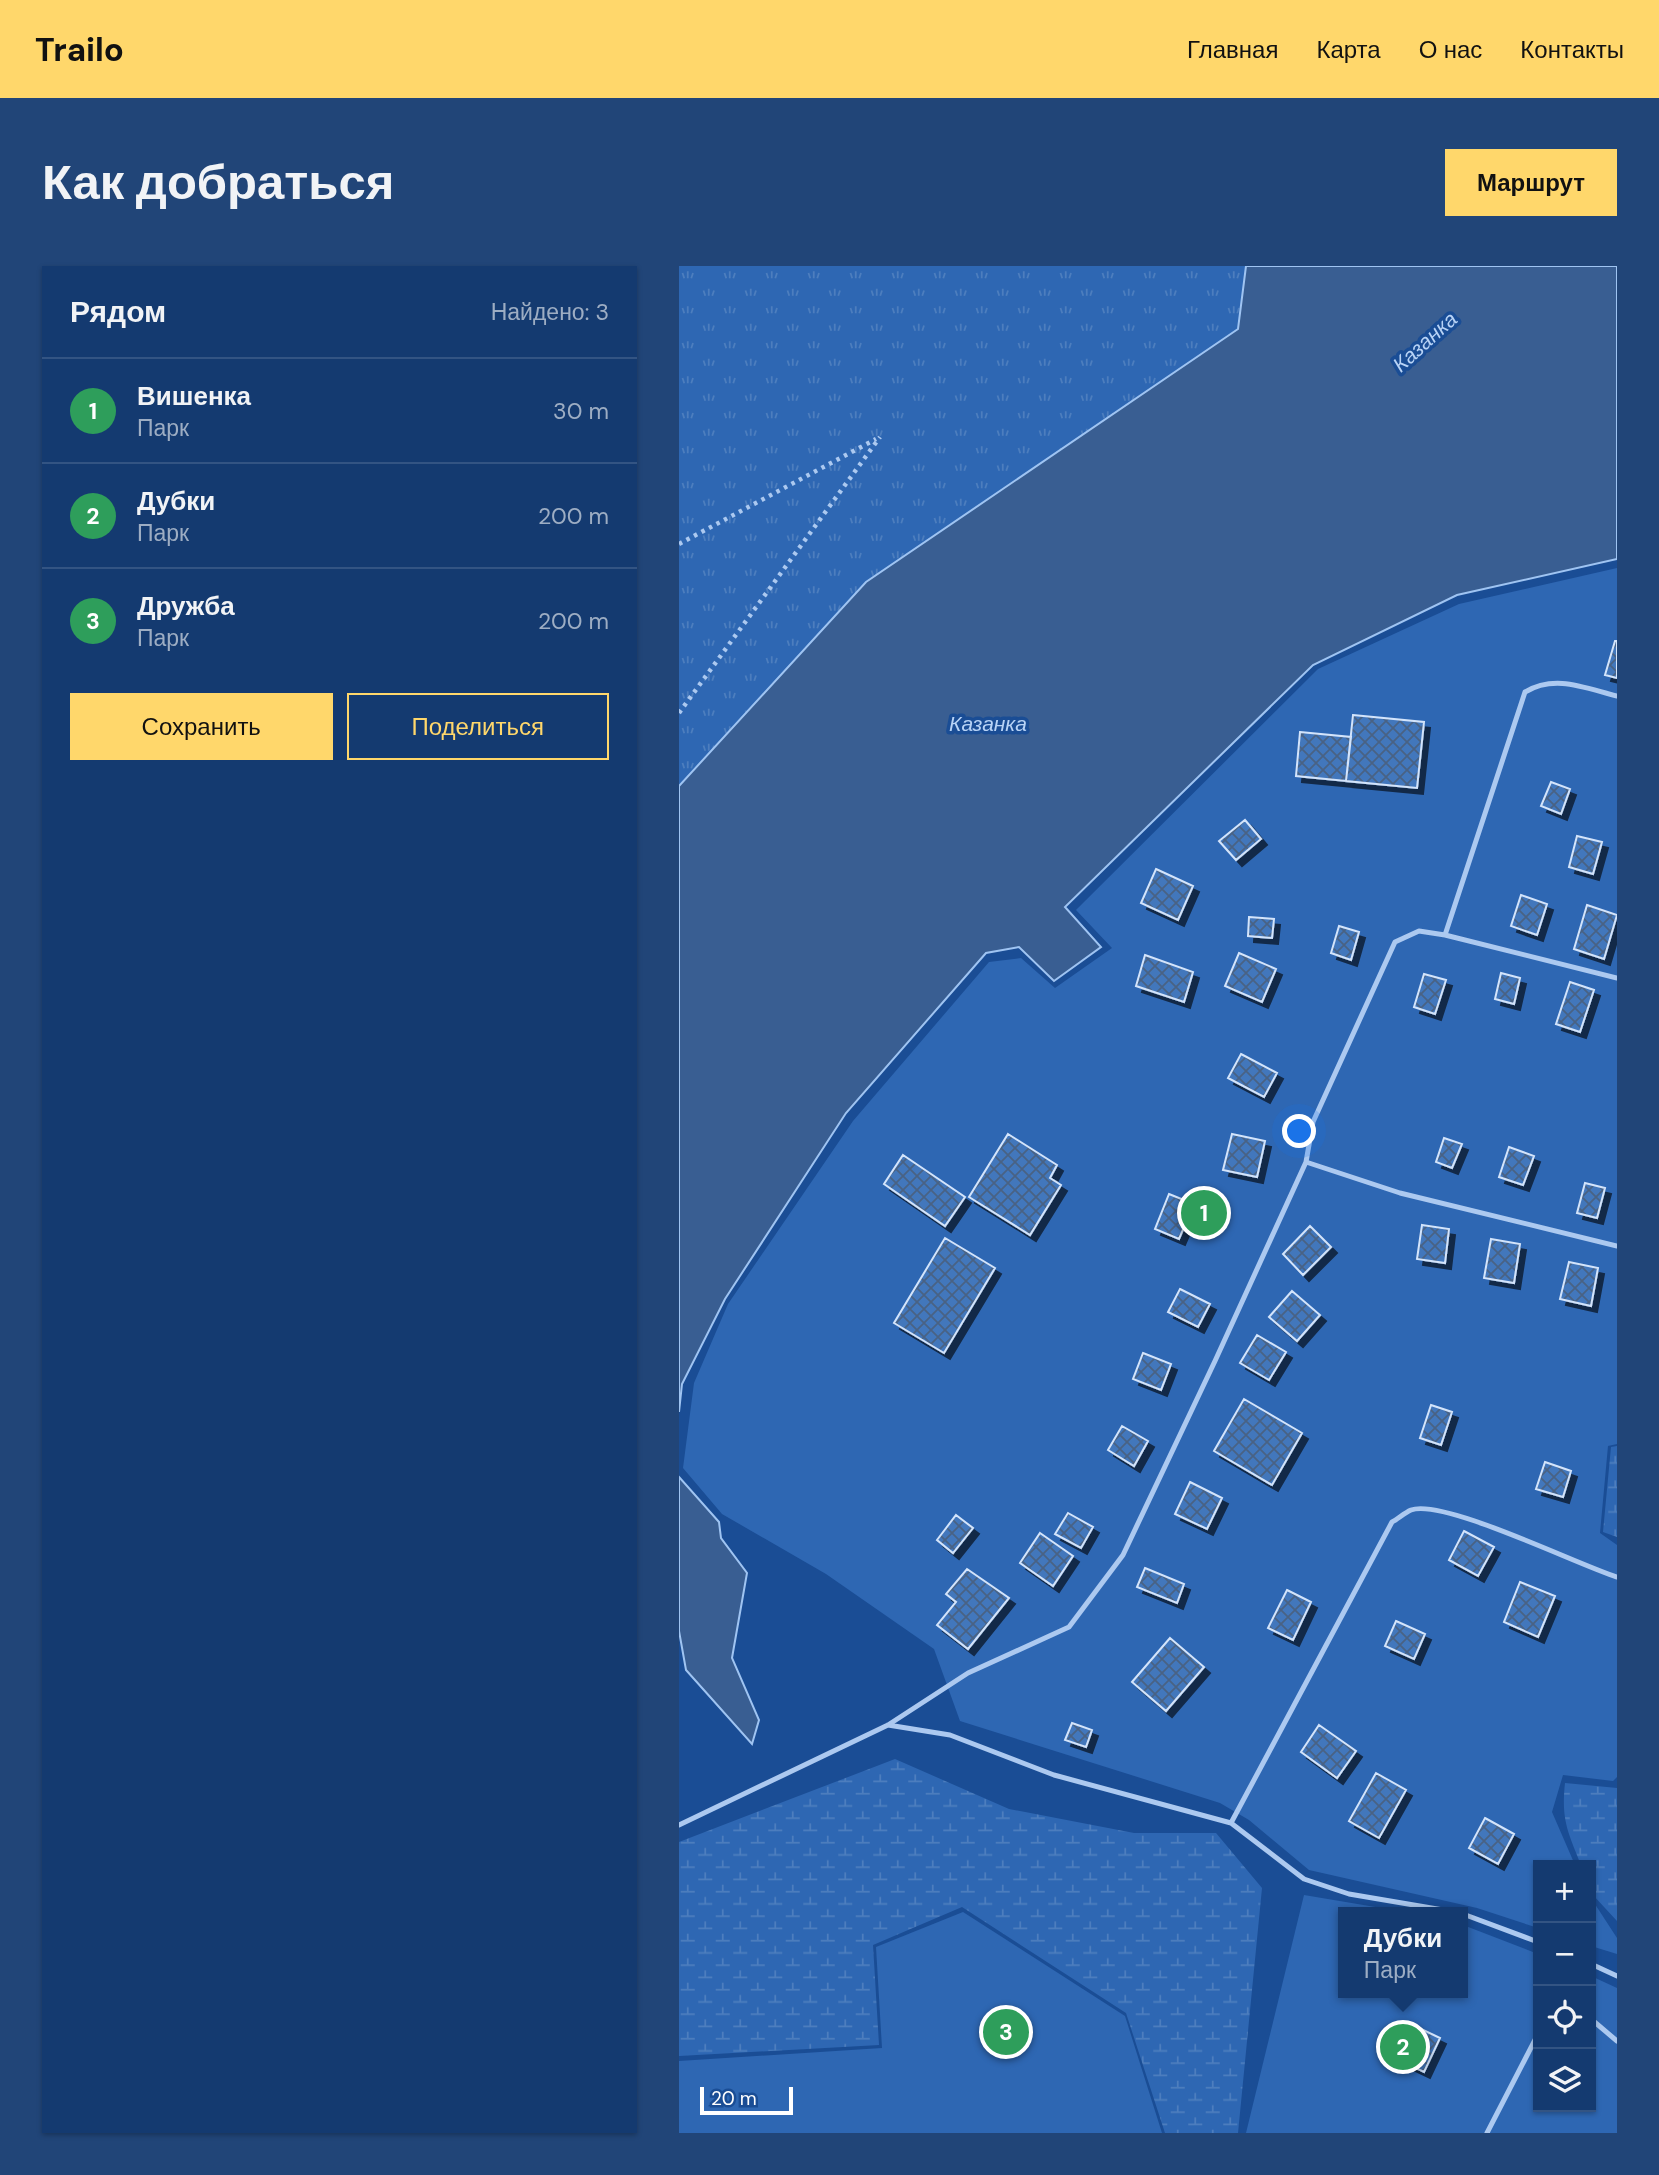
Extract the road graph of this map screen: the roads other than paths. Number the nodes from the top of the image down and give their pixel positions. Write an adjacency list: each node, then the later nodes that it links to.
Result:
1 (1617, 696): 2 (lane)
2 (1445, 935): 3 (lane); 4 (lane)
3 (1617, 978)
4 (1306, 1162): 5 (lane); 7 (lane)
5 (1617, 1247)
6 (1617, 1577): 8 (lane)
7 (888, 1725): 8 (lane); 9 (lane)
8 (1231, 1823): 10 (lane)
9 (679, 1825)
10 (1426, 1907)
11 (1468, 1915): 12 (lane)
12 (1533, 1940)
13 (1596, 1966): 14 (lane)
14 (1617, 1976)
15 (1596, 2023): 16 (lane)
16 (1617, 2041)
17 (1533, 2044): 18 (lane)
18 (1487, 2133)

